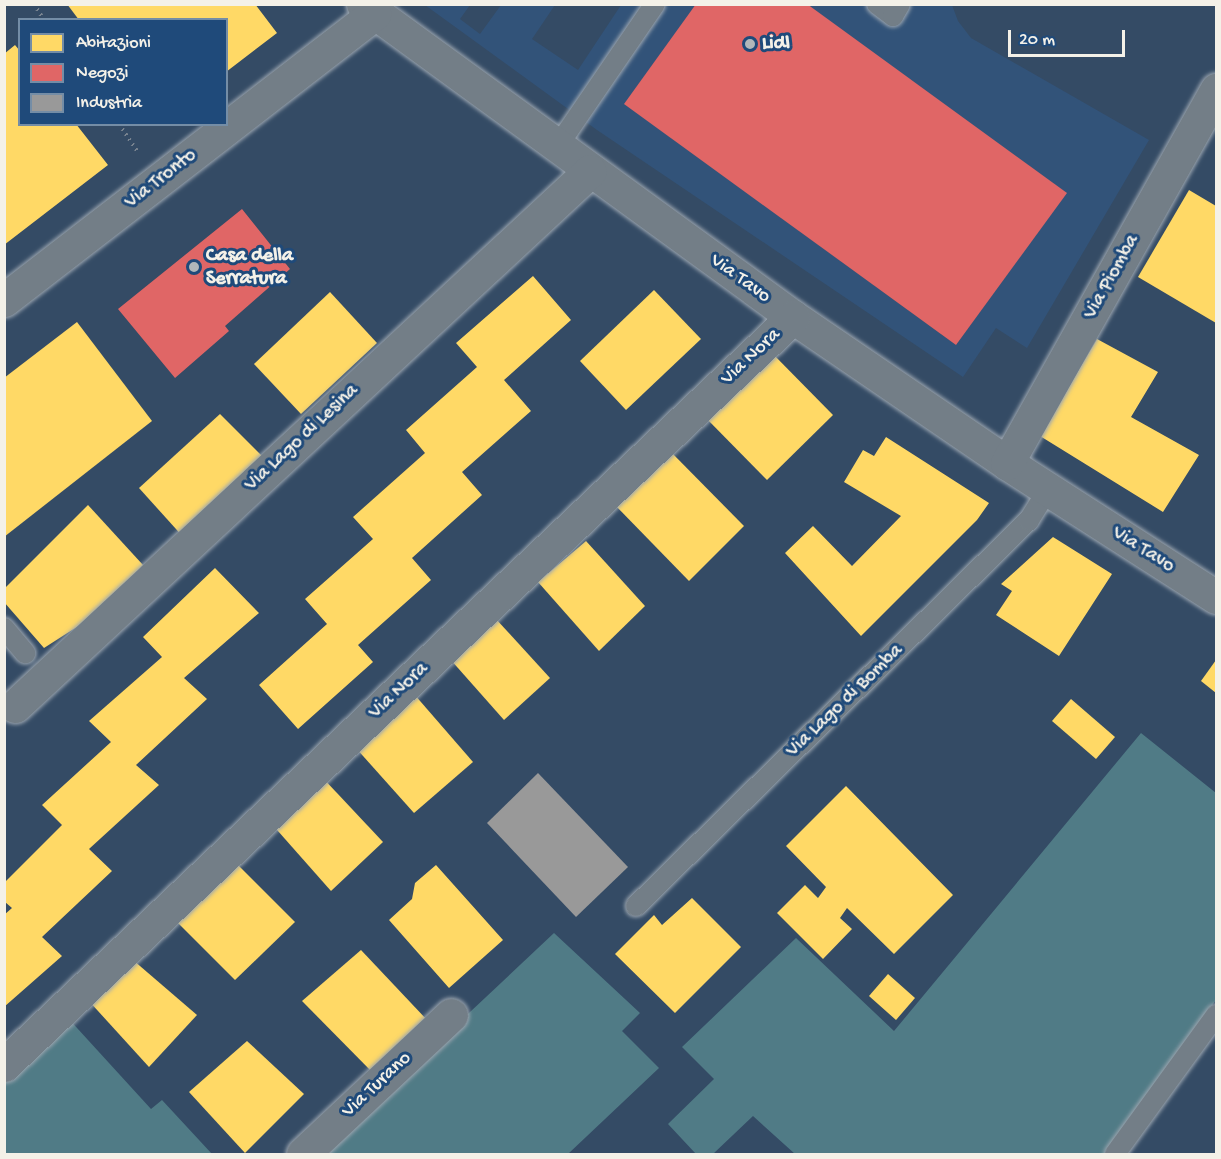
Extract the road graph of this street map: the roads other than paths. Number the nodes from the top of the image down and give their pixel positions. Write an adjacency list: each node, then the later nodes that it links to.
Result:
1 (655, 4): 8 (lane)
2 (877, 4): 3 (lane)
3 (900, 4)
4 (369, 9): 6 (street, Via Tronto); 8 (street, Via Tavo)
5 (1216, 90): 12 (street, Via Piomba)
6 (228, 121)
7 (222, 126): 10 (street, Via Tronto)
8 (557, 147): 9 (street, Via Tavo)
9 (590, 171): 11 (street, Via Tavo); 17 (street, Via Lago di Lesina)
10 (4, 300)
11 (793, 317): 12 (street, Via Tavo); 21 (street, Via Nora)
12 (1008, 463): 13 (street, Via Tavo)
13 (1048, 490): 14 (street, Via Tavo); 18 (lane, Via Lago di Bomba)
14 (1216, 597)
15 (4, 628): 16 (lane)
16 (25, 653)
17 (15, 706)
18 (636, 906)
19 (1216, 1015): 23 (lane)
20 (451, 1016): 22 (street, Via Turano)
21 (4, 1065)
22 (303, 1155)
23 (1115, 1155)

